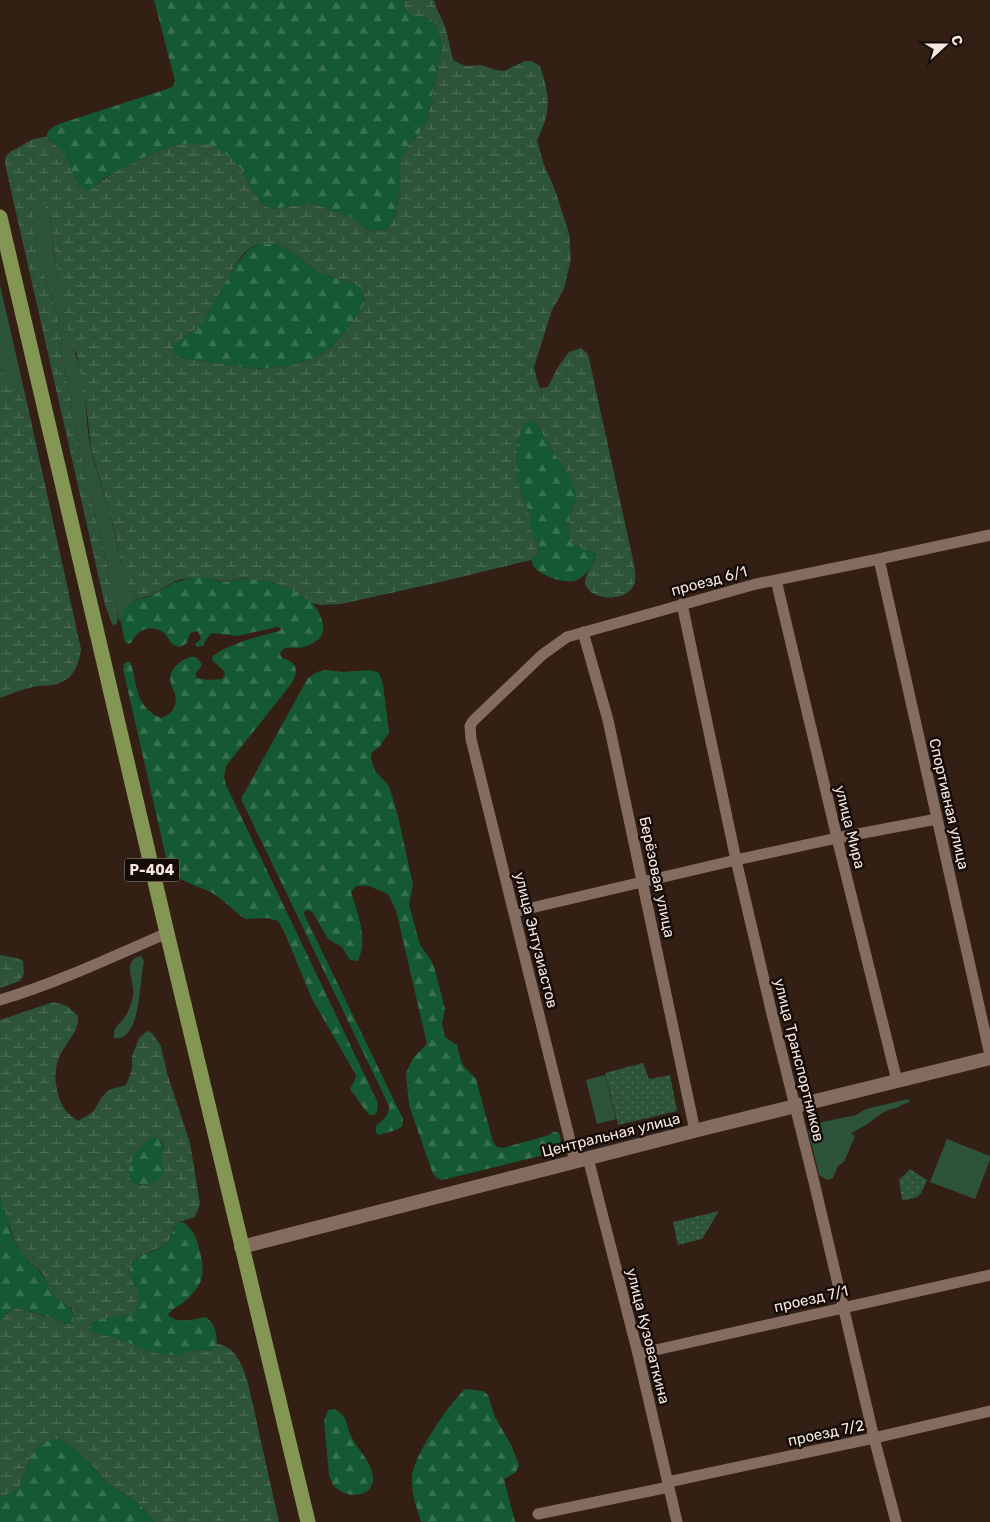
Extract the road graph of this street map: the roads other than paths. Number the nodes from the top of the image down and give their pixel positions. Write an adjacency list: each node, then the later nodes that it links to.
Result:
1 (0, 217): 13 (highway, Р-404)
2 (990, 535): 3 (street, проезд 6/1)
3 (878, 559): 4 (street, проезд 6/1); 8 (street, Спортивная улица)
4 (776, 580): 5 (street, проезд 6/1); 9 (street, улица Мира)
5 (682, 604): 6 (street, проезд 6/1); 10 (street, улица Транспортников)
6 (583, 632): 7 (street, проезд 6/1); 11 (street, Берёзовая улица)
7 (470, 726): 12 (street, улица Энтузиастов)
8 (937, 819): 9 (street); 15 (street, Спортивная улица)
9 (837, 838): 10 (street); 16 (street, улица Мира)
10 (736, 860): 11 (street); 17 (street, улица Транспортников)
11 (642, 882): 12 (street); 18 (street, Берёзовая улица)
12 (514, 912): 19 (street, улица Энтузиастов)
13 (167, 932): 14 (street); 20 (highway, Р-404)
14 (0, 1000)
15 (990, 1057): 16 (street, Центральная улица)
16 (897, 1081): 17 (street, Центральная улица)
17 (796, 1106): 18 (street, Центральная улица); 22 (street, улица Транспортников)
18 (695, 1131): 19 (street, Центральная улица)
19 (581, 1159): 20 (street, Центральная улица); 23 (street, улица Кузоваткина)
20 (241, 1247): 28 (highway, Р-404)
21 (990, 1275): 22 (street, проезд 7/1)
22 (845, 1307): 23 (street, проезд 7/1); 25 (street, улица Транспортников)
23 (638, 1354): 26 (street, улица Кузоваткина)
24 (990, 1411): 25 (street, проезд 7/2)
25 (874, 1438): 26 (street, проезд 7/2); 30 (street, улица Транспортников)
26 (669, 1484): 27 (street, проезд 7/2); 29 (street, улица Кузоваткина)
27 (538, 1514)
28 (308, 1522)
29 (677, 1522)
30 (896, 1522)

